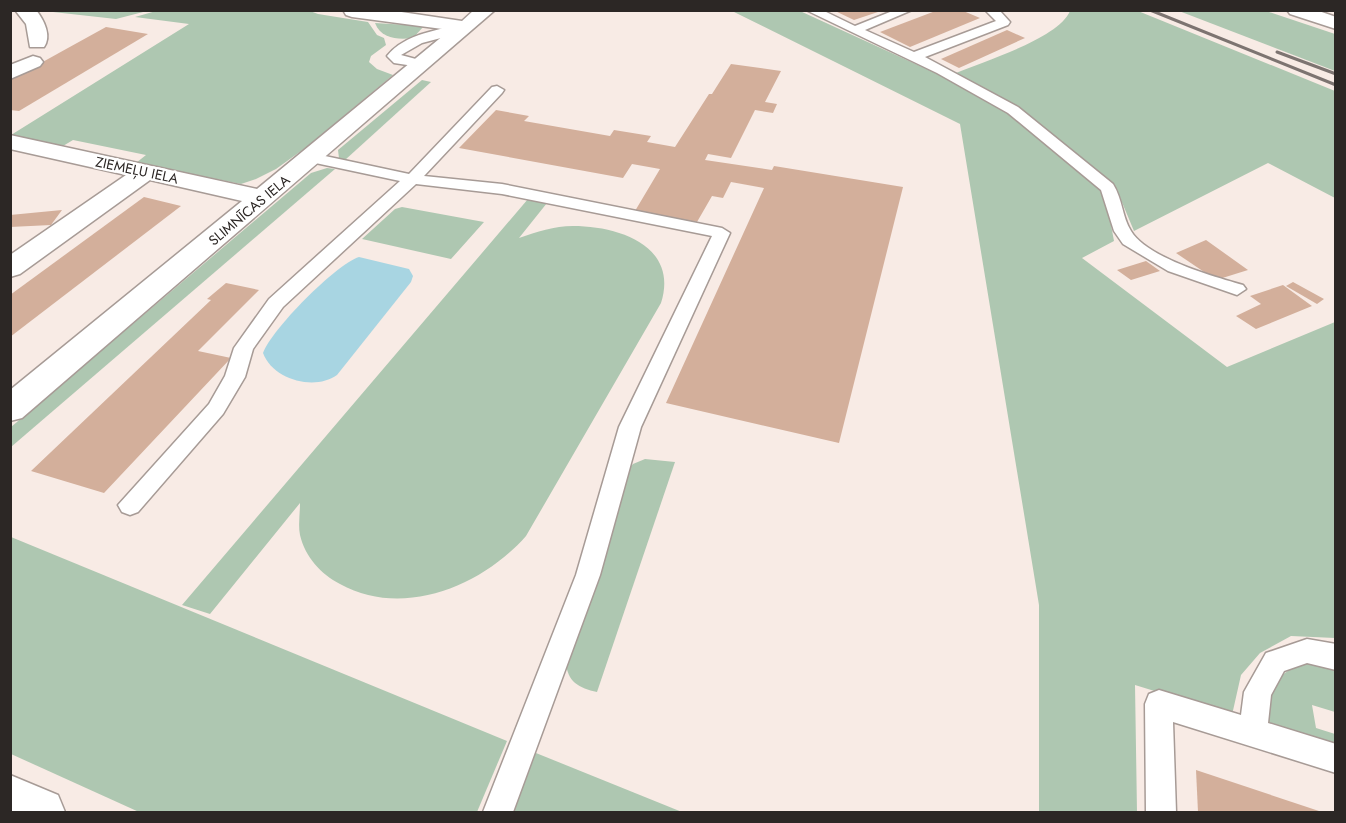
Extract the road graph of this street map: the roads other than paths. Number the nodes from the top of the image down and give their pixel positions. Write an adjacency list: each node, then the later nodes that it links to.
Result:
1 (24, 10): 13 (main road)
2 (486, 10): 9 (main road, SLIMNĪCAS IELA)
3 (812, 10): 10 (lane)
4 (907, 10): 10 (lane)
5 (990, 10): 11 (lane)
6 (1296, 10): 8 (main road)
7 (351, 11): 9 (main road)
8 (1335, 23)
9 (467, 27): 12 (main road, SLIMNĪCAS IELA); 12 (lane)
10 (854, 30): 11 (lane)
11 (914, 57): 21 (lane)
12 (422, 65): 16 (main road, SLIMNĪCAS IELA)
13 (10, 73)
14 (497, 90): 18 (lane)
15 (10, 142): 17 (main road, ZIEMEĻU IELA)
16 (311, 158): 18 (lane); 19 (main road, SLIMNĪCAS IELA)
17 (146, 172): 19 (main road, ZIEMEĻU IELA); 20 (main road)
18 (412, 179): 23 (lane); 29 (lane)
19 (264, 198): 22 (main road, SLIMNĪCAS IELA)
20 (10, 268)
21 (1237, 289)
22 (10, 409)
23 (130, 506)
24 (1335, 657): 25 (lane)
25 (1253, 733): 26 (lane); 30 (lane)
26 (1335, 759)
27 (10, 798): 28 (main road)
28 (41, 813)
29 (498, 813)
30 (1161, 813)

